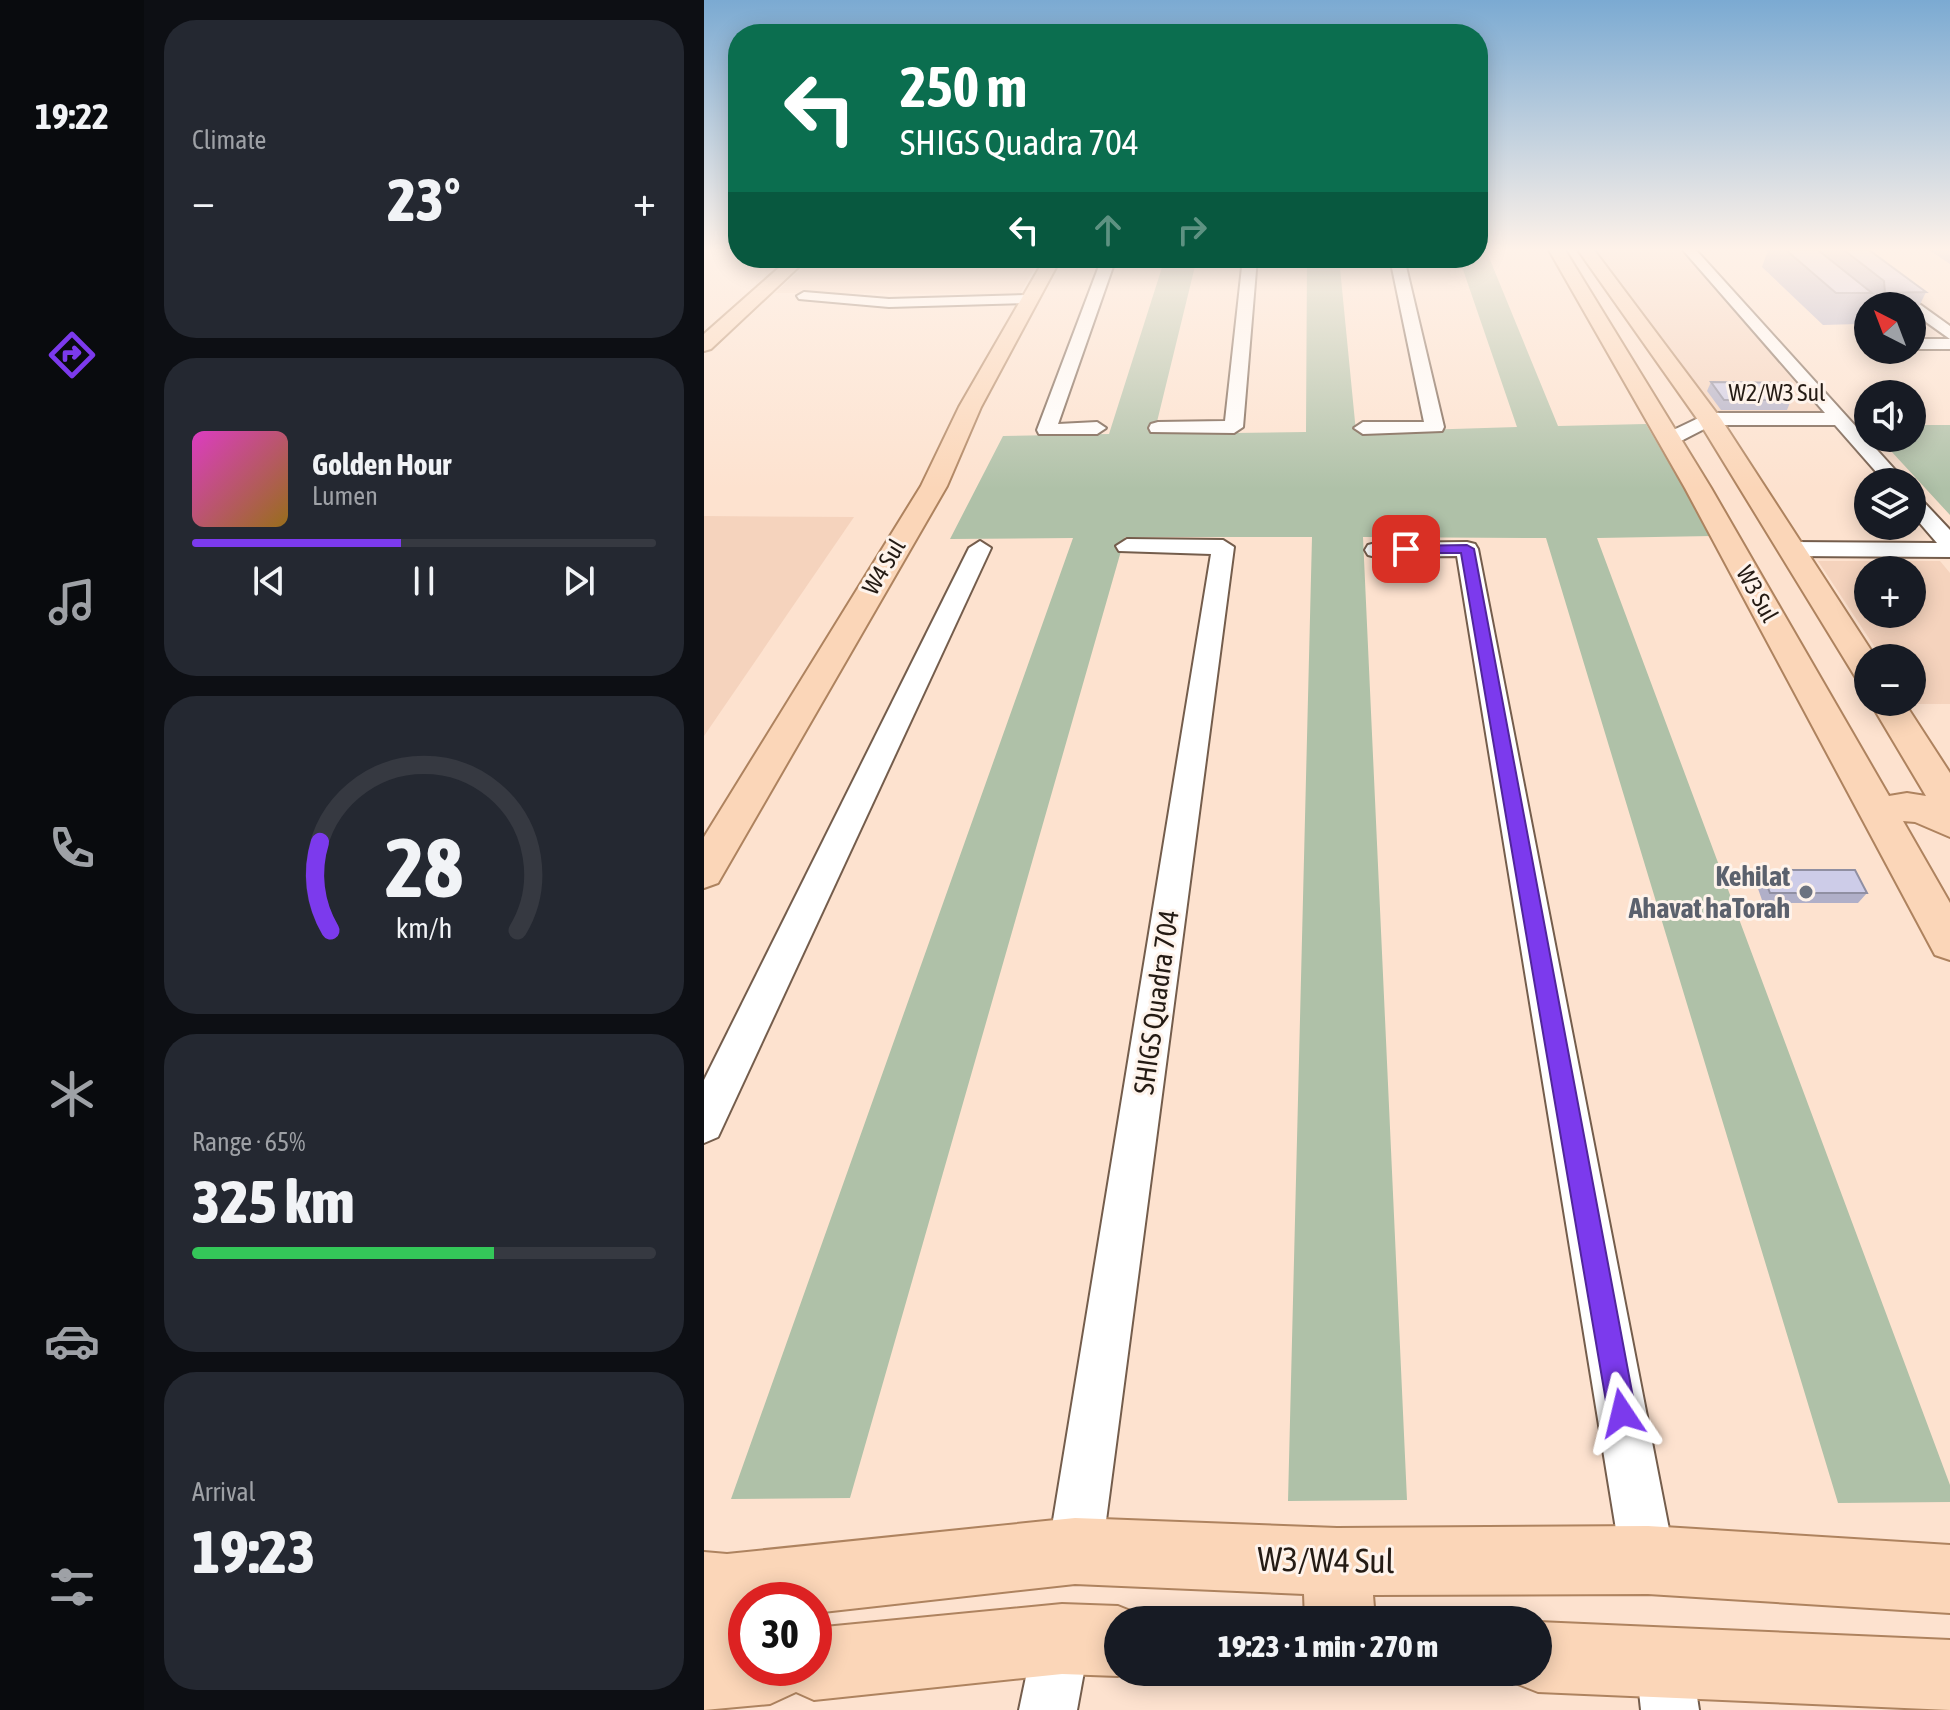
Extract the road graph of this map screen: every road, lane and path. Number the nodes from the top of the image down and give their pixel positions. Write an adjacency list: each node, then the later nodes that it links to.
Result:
1 (721, 330): 11 (main road)
2 (1011, 330): 30 (main road, W4 Sul)
3 (1083, 330): 14 (street)
4 (1243, 330): 15 (street)
5 (1413, 330): 16 (street)
6 (1605, 330): 17 (main road, W3 Sul)
7 (1645, 330): 12 (main road, W3 Sul)
8 (1760, 330): 13 (street)
9 (1926, 344): 10 (street)
10 (1950, 344)
11 (704, 345)
12 (1709, 419): 13 (street, W2/W3 Sul); 17 (street, W2/W3 Sul); 23 (main road, W3 Sul)
13 (1840, 419): 18 (street)
14 (1097, 428)
15 (1158, 428)
16 (1363, 428)
17 (1670, 439): 28 (main road, W3 Sul)
18 (1884, 468)
19 (1926, 518): 21 (street)
20 (1127, 546): 33 (street, SHIGS Quadra 704)
21 (1950, 547): 23 (street)
22 (980, 548): 32 (street)
23 (1791, 549): 25 (main road, W3 Sul)
24 (1376, 550): 34 (street)
25 (1854, 649)
26 (1896, 716): 27 (main road)
27 (1950, 804)
28 (1879, 814): 29 (main road); 31 (main road, W3 Sul)
29 (1950, 822)
30 (704, 872)
31 (1950, 942)
32 (704, 1123)
33 (1075, 1551): 36 (main road, W3/W4 Sul); 37 (main road, W3/W4 Sul)
34 (1648, 1560): 35 (main road, W3/W4 Sul); 36 (main road, W3/W4 Sul)
35 (1950, 1579)
36 (1339, 1591)
37 (712, 1606)
38 (1090, 1640): 40 (main road); 45 (street)
39 (1552, 1660): 44 (main road)
40 (832, 1662)
41 (728, 1672): 42 (main road)
42 (704, 1675)
43 (1950, 1676): 44 (main road)
44 (1667, 1687)
45 (1048, 1710)

